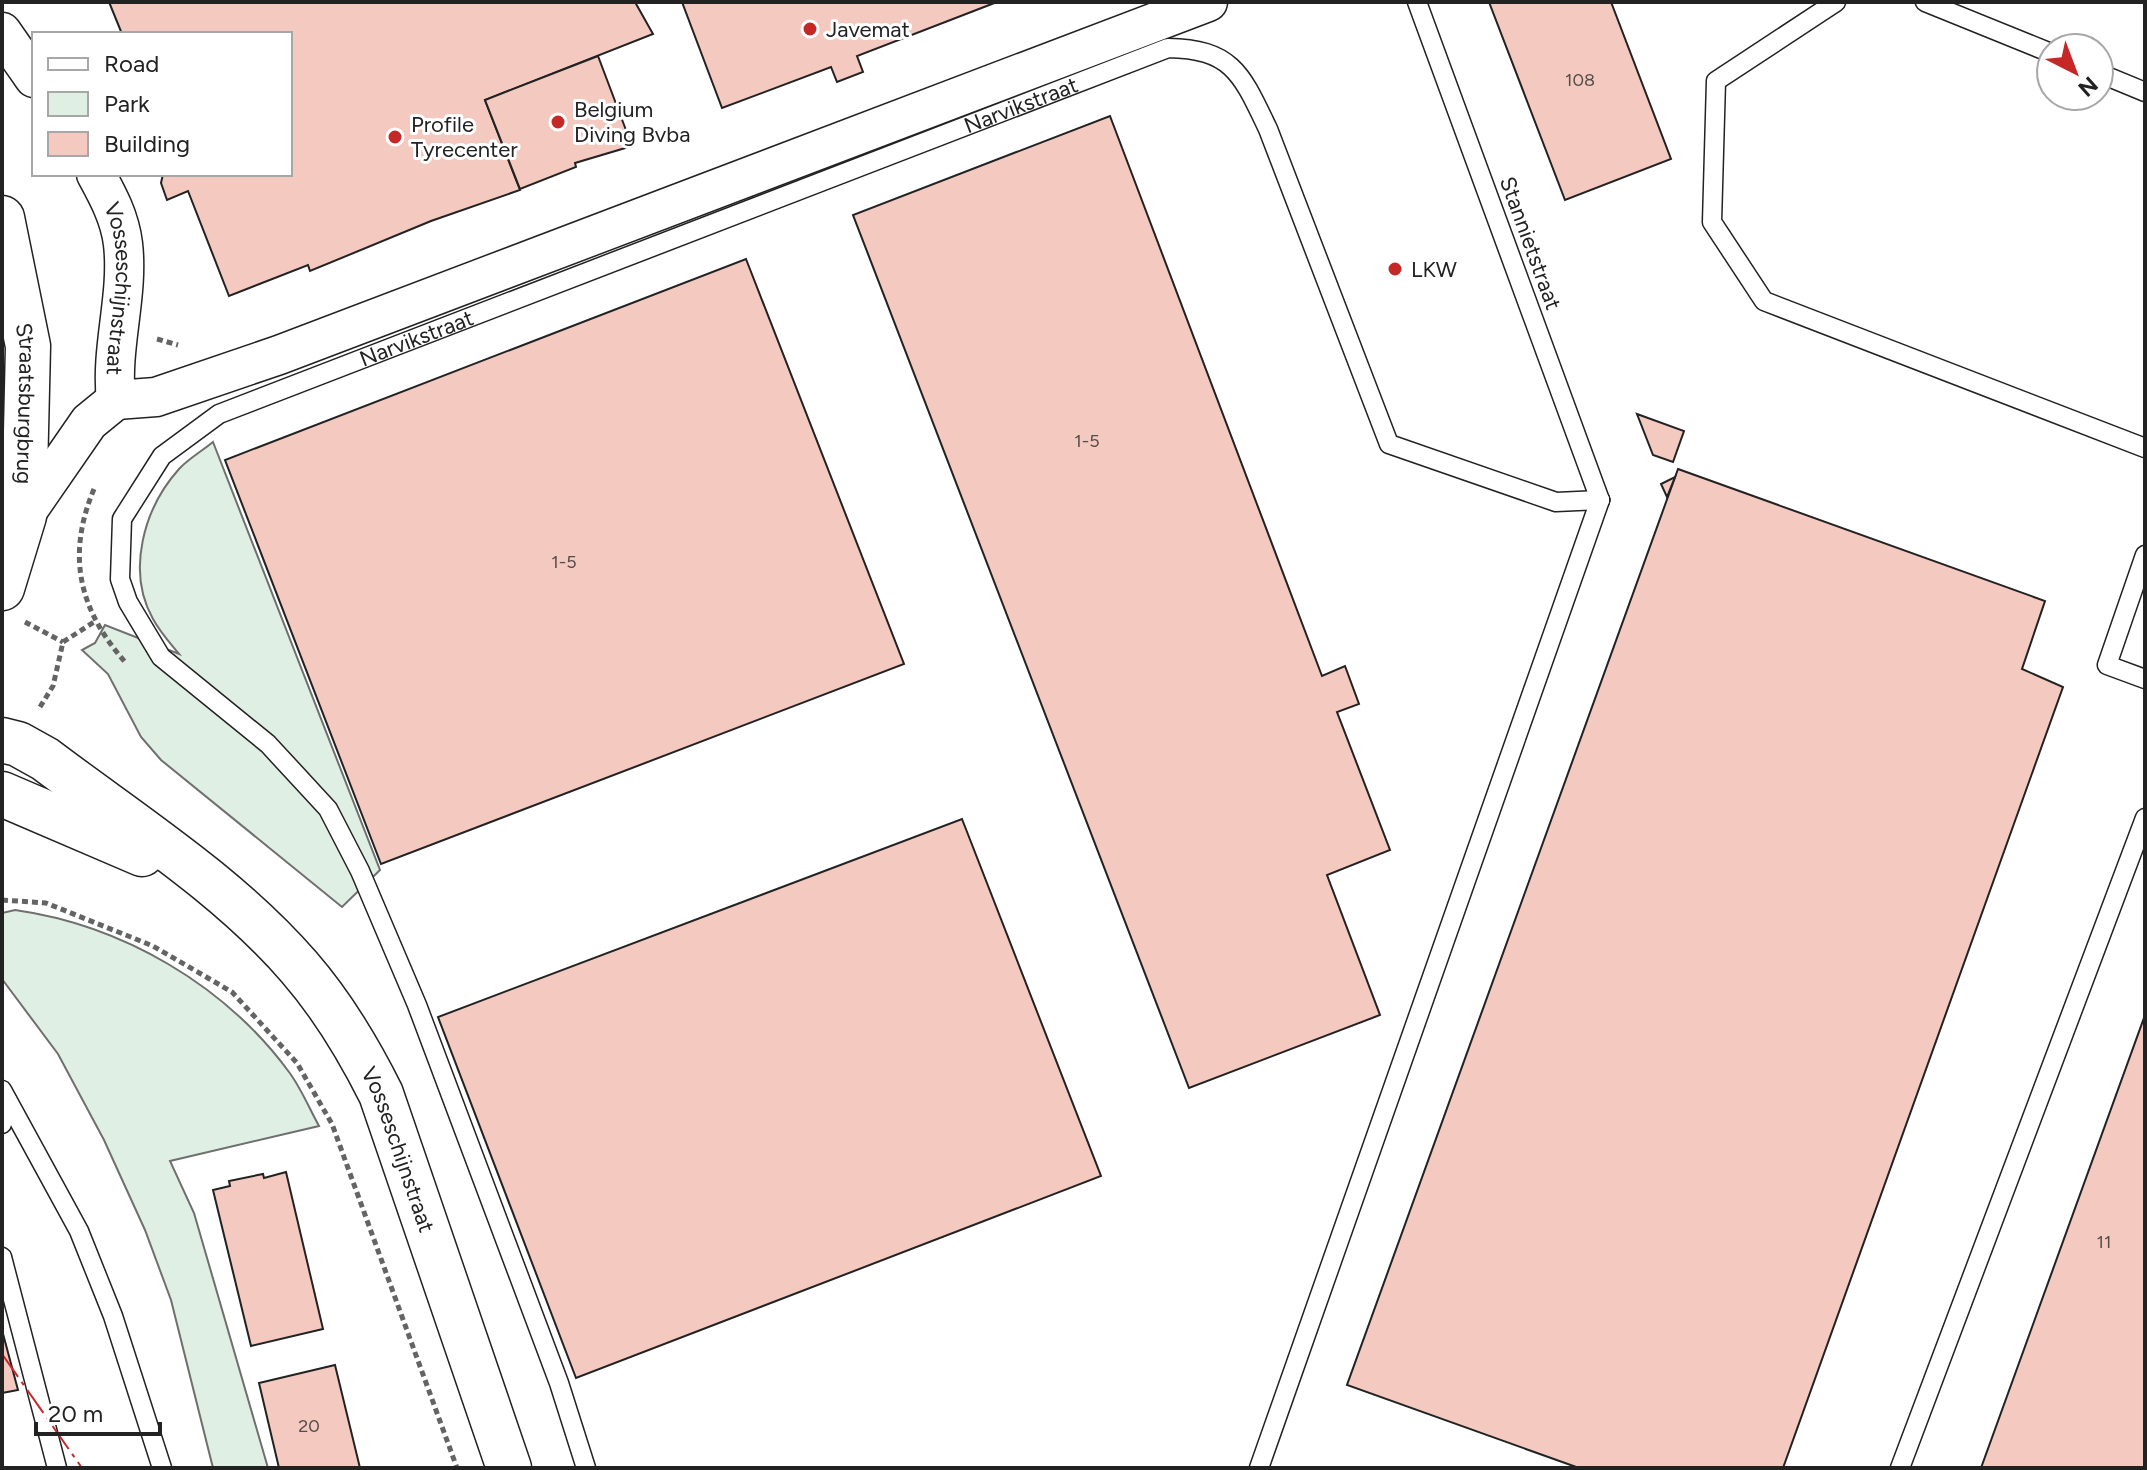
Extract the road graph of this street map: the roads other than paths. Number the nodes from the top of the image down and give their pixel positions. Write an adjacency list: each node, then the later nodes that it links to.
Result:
1 (1208, 2): 12 (street, Narvikstraat)
2 (1417, 2): 14 (lane, Stannietstraat)
3 (1836, 2): 13 (lane)
4 (1925, 2): 6 (lane)
5 (2, 32): 7 (street)
6 (2035, 47)
7 (32, 75)
8 (2115, 80): 9 (lane)
9 (2145, 92)
10 (97, 176): 12 (street, Vosseschijnstraat)
11 (2, 218): 15 (street, Straatsburgbrug)
12 (116, 400): 15 (street, Vosseschijnstraat)
13 (2145, 448)
14 (1600, 500): 29 (lane, Narvikstraat); 30 (lane)
15 (24, 516): 17 (street, Straatsburgbrug)
16 (2145, 555): 18 (lane)
17 (8, 604)
18 (2145, 679)
19 (2, 740): 22 (street, Vosseschijnstraat)
20 (2, 794): 22 (street, Vosseschijnstraat)
21 (2145, 818): 31 (lane)
22 (206, 882): 28 (street, Vosseschijnstraat)
23 (5, 1095): 24 (lane); 27 (lane)
24 (2, 1124)
25 (2, 1257): 26 (lane)
26 (57, 1468)
27 (162, 1468)
28 (509, 1468)
29 (586, 1468)
30 (1259, 1468)
31 (1900, 1468)

